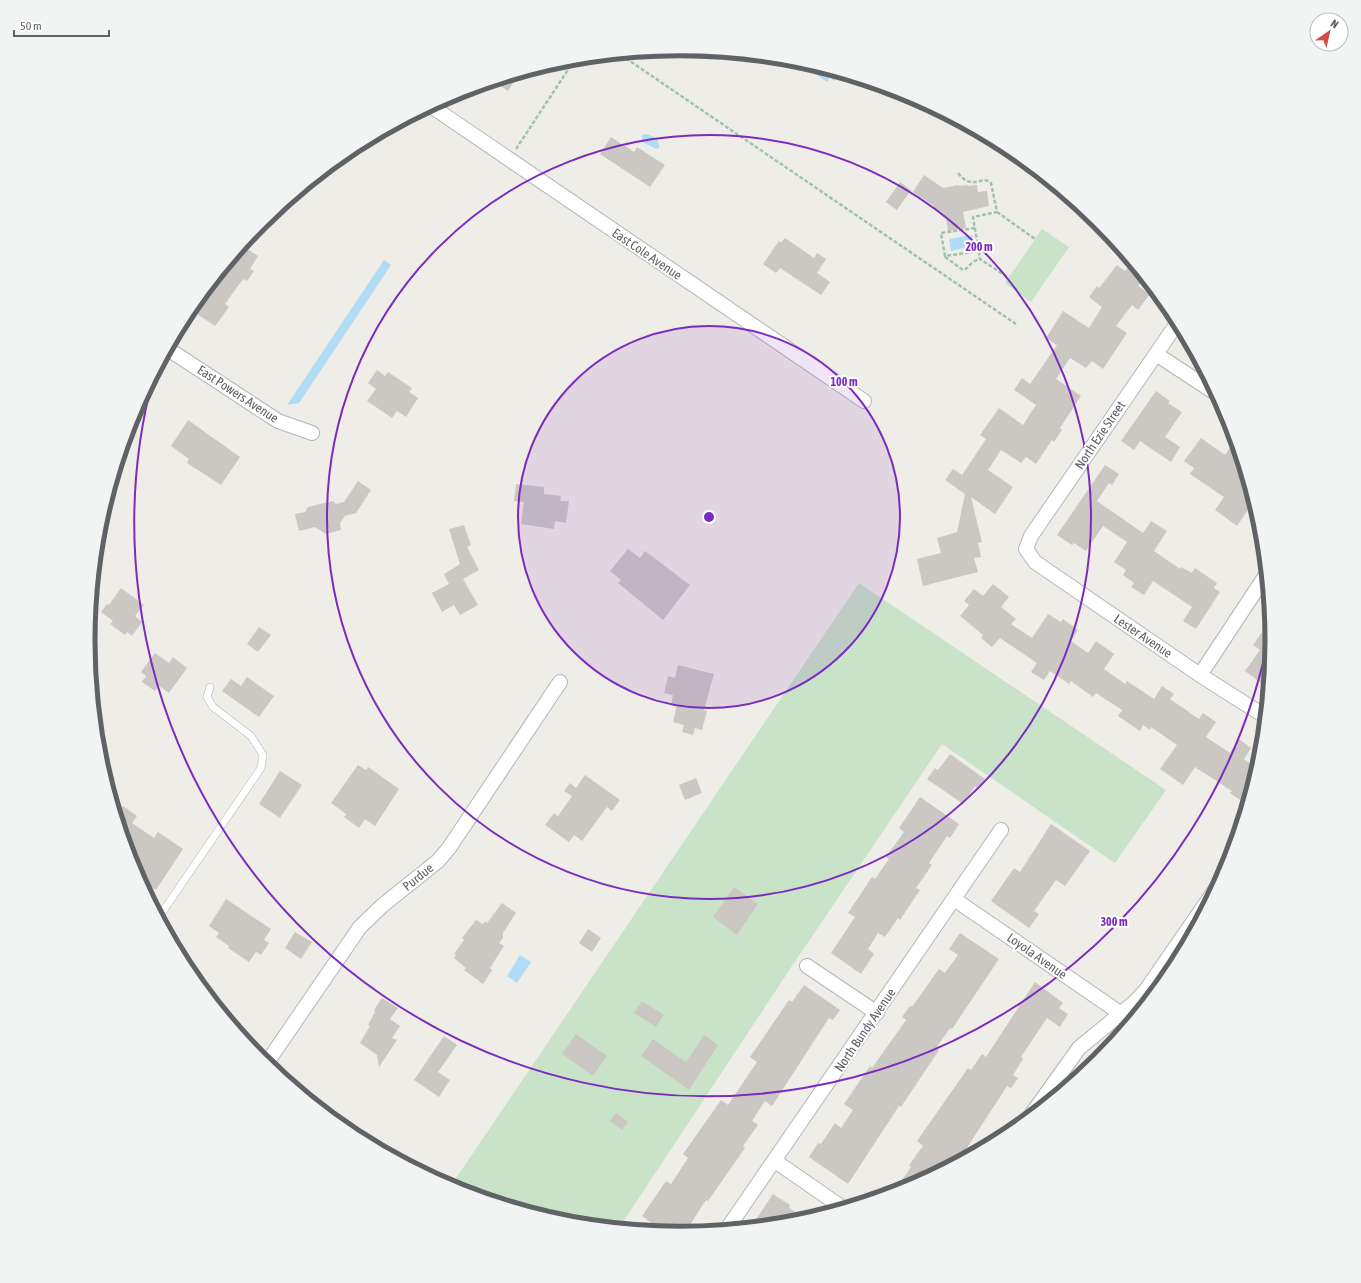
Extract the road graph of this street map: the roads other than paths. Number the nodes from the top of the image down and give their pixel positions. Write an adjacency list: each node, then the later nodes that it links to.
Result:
1 (436, 110): 6 (street, East Cole Avenue)
2 (1174, 327): 4 (street, North Ezie Street)
3 (172, 351): 7 (street, East Powers Avenue)
4 (1156, 354): 5 (street); 8 (street, North Ezie Street)
5 (1208, 388)
6 (864, 401)
7 (312, 433)
8 (1026, 549): 10 (street, Lester Avenue)
9 (1263, 580): 10 (street)
10 (1200, 675): 13 (street, Lester Avenue)
11 (560, 682): 21 (street, Purdue)
12 (210, 687): 16 (lane)
13 (1261, 715)
14 (1001, 830): 15 (street, North Bundy Avenue)
15 (954, 899): 19 (street, North Bundy Avenue); 20 (street, Loyola Avenue)
16 (162, 913)
17 (1198, 915): 20 (street)
18 (806, 966): 19 (street)
19 (877, 1012): 23 (street, North Bundy Avenue)
20 (1120, 1013): 22 (street)
21 (269, 1059)
22 (1038, 1105)
23 (775, 1161): 24 (street); 25 (street, North Bundy Avenue)
24 (839, 1205)
25 (731, 1225)

